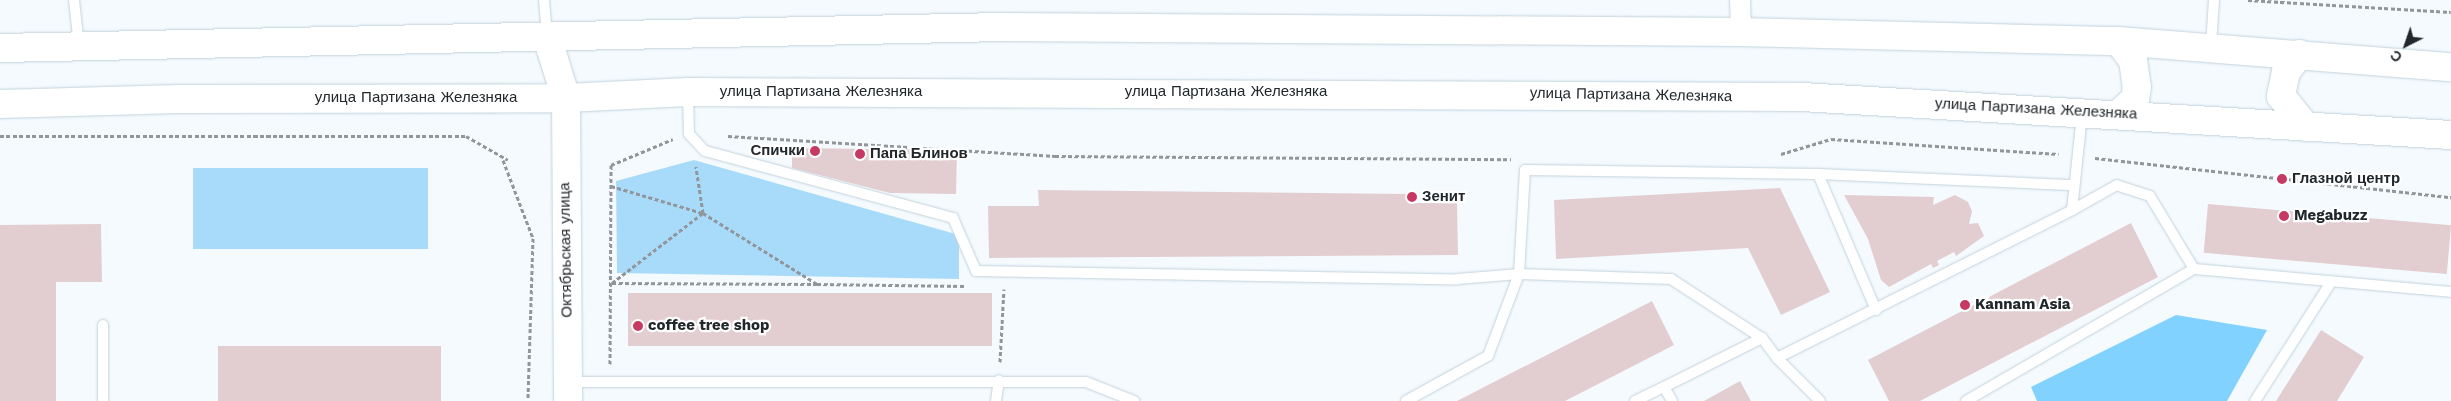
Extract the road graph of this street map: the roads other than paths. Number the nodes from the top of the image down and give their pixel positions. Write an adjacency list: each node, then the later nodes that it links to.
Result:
1 (74, 0): 8 (lane)
2 (544, 0): 6 (lane)
3 (1740, 0): 5 (street)
4 (2214, 0): 9 (lane)
5 (1741, 32): 6 (main road); 7 (main road)
6 (547, 37): 8 (main road); 14 (main road, Октябрьская улица)
7 (2118, 41): 9 (main road); 17 (main road)
8 (79, 47): 10 (main road)
9 (2211, 47): 11 (main road)
10 (0, 48)
11 (2300, 54): 12 (main road); 18 (main road)
12 (2451, 67)
13 (688, 92): 14 (main road, улица Партизана Железняка); 16 (main road, улица Партизана Железняка); 24 (lane)
14 (566, 98): 15 (main road, улица Партизана Железняка); 33 (main road, Октябрьская улица)
15 (0, 104)
16 (2082, 111): 17 (main road, улица Партизана Железняка); 21 (lane)
17 (2120, 113): 18 (main road, улица Партизана Железняка)
18 (2306, 127): 19 (main road, улица Партизана Железняка)
19 (2451, 135)
20 (1818, 174): 21 (lane); 24 (lane); 27 (lane)
21 (2074, 185): 22 (lane)
22 (2072, 210): 23 (lane); 27 (lane)
23 (2194, 269): 25 (lane); 41 (lane)
24 (1519, 274): 29 (lane); 37 (lane)
25 (2331, 282): 26 (lane); 42 (lane)
26 (2451, 292)
27 (1876, 310): 30 (lane)
28 (102, 325): 34 (lane)
29 (1762, 338): 30 (lane); 32 (lane)
30 (1777, 358): 40 (lane)
31 (999, 380): 33 (lane); 35 (lane); 36 (lane)
32 (1664, 387): 38 (lane); 39 (lane)
33 (568, 392)
34 (103, 401)
35 (996, 401)
36 (1134, 401)
37 (1406, 401)
38 (1635, 401)
39 (1672, 401)
40 (1820, 401)
41 (1966, 401)
42 (2255, 401)

